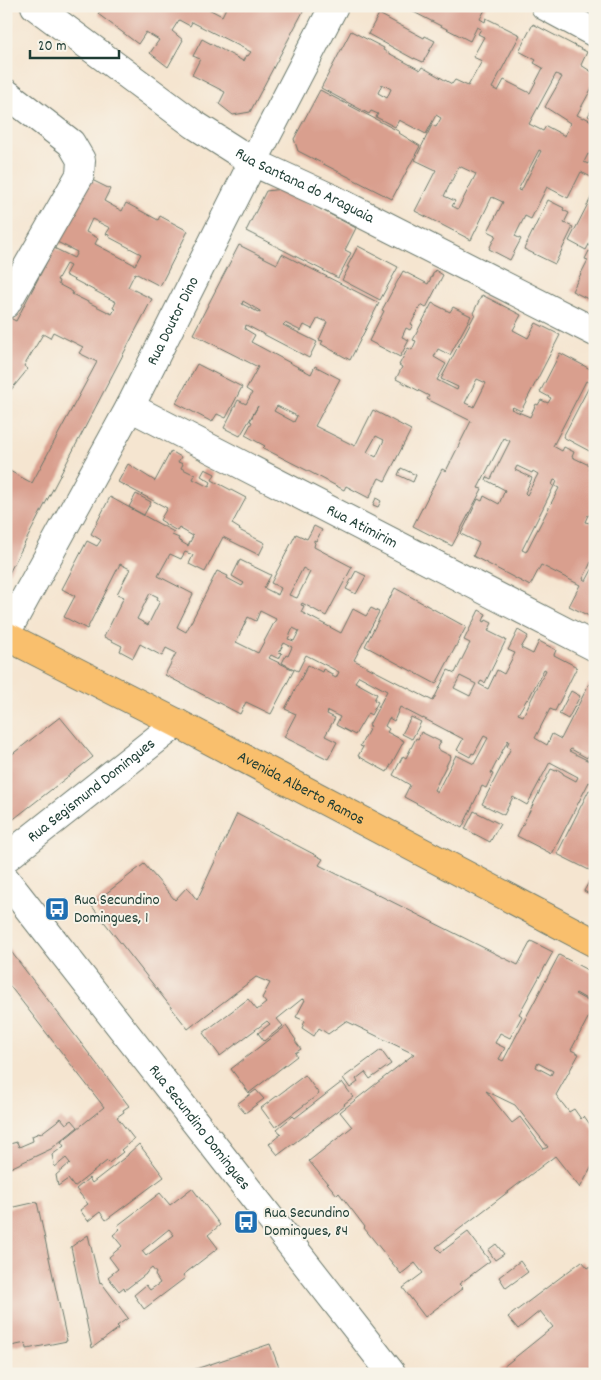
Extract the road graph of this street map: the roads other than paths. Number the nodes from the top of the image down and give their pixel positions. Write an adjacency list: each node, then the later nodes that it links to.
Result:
1 (35, 6): 6 (street, Rua Santana do Araguaia)
2 (334, 6): 6 (street, Rua Doutor Dino)
3 (544, 6): 4 (street)
4 (595, 33)
5 (6, 94): 7 (street)
6 (253, 162): 8 (street, Rua Santana do Araguaia); 9 (street, Rua Doutor Dino)
7 (6, 304)
8 (595, 332)
9 (130, 407): 10 (street, Rua Doutor Dino); 11 (street, Rua Atimirim)
10 (6, 634): 12 (main road, Avenida Alberto Ramos)
11 (595, 647)
12 (177, 723): 13 (street, Rua Segismund Domingues); 15 (main road, Avenida Alberto Ramos)
13 (6, 858)
14 (6, 880): 16 (street, Rua Secundino Domingues)
15 (595, 943)
16 (392, 1374)

